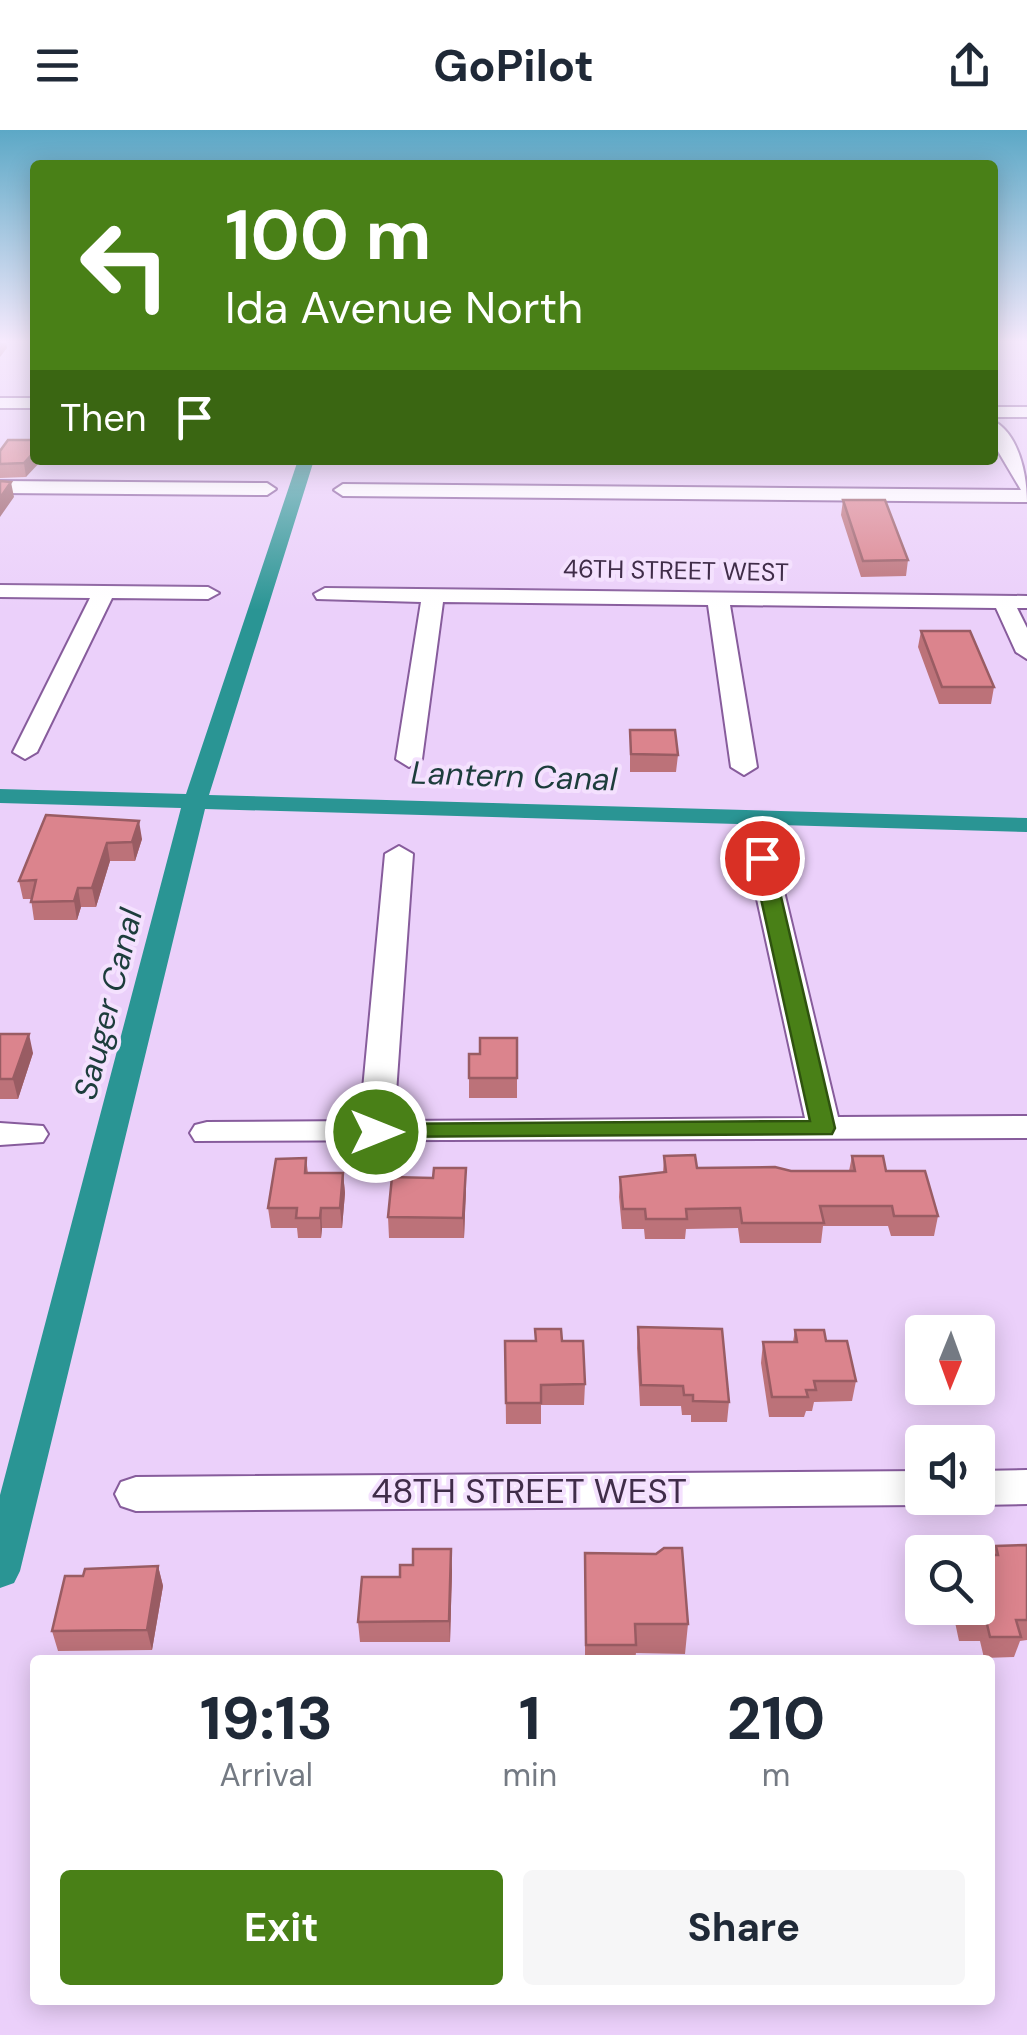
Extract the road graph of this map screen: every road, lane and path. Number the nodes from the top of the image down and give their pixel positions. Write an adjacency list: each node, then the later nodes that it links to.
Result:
1 (998, 435): 2 (street)
2 (1027, 486)
3 (0, 487): 4 (street)
4 (267, 489)
5 (342, 490): 6 (street)
6 (1027, 496)
7 (0, 590): 8 (street)
8 (104, 592): 9 (street); 16 (street)
9 (208, 593)
10 (325, 594): 11 (street, 46TH STREET WEST)
11 (433, 595): 12 (street, 46TH STREET WEST); 17 (street)
12 (718, 598): 13 (street, 46TH STREET WEST); 18 (street)
13 (1003, 601): 14 (street, 46TH STREET WEST); 15 (street)
14 (1027, 602)
15 (1027, 652)
16 (25, 752)
17 (409, 759)
18 (744, 767)
19 (400, 854): 23 (street)
20 (762, 858): 22 (street)
21 (1027, 1127): 22 (street)
22 (824, 1128): 23 (street)
23 (376, 1132): 24 (street)
24 (208, 1133)
25 (1027, 1487): 27 (street)
26 (905, 1488): 28 (street, 48TH STREET WEST)
27 (995, 1488)
28 (136, 1494)

